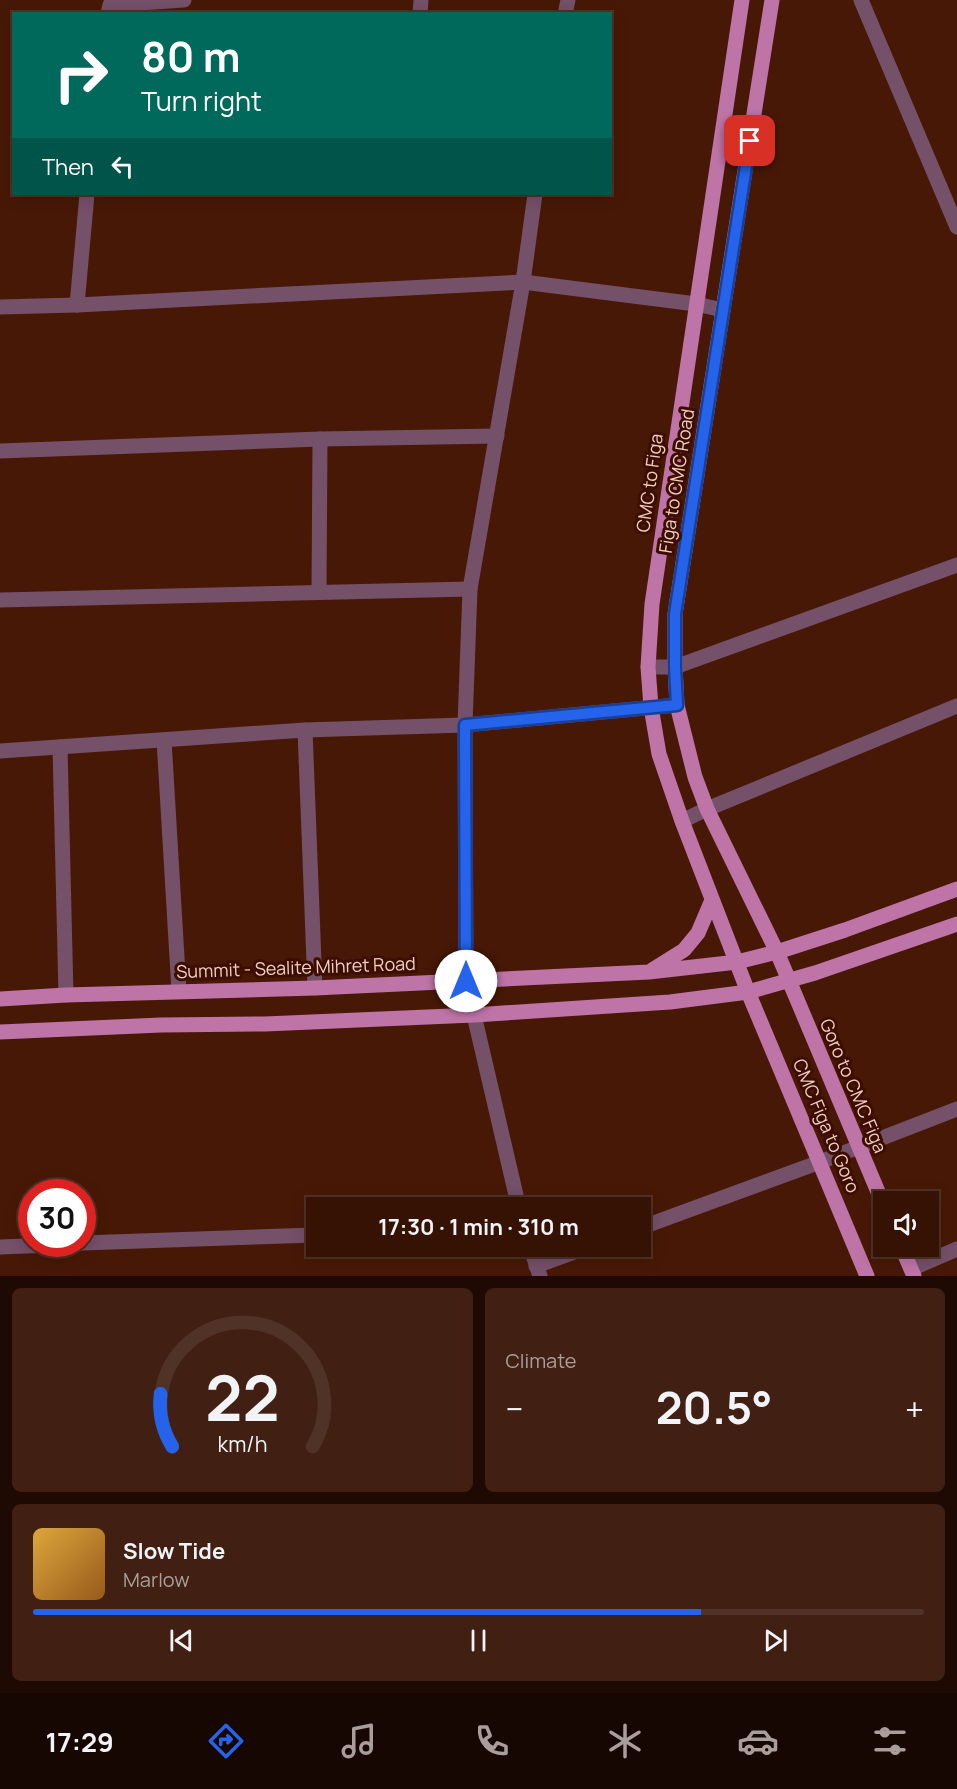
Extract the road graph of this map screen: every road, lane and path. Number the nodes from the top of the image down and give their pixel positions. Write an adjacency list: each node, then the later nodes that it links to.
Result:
1 (184, 0): 5 (street)
2 (742, 0): 10 (main road, CMC to Figa)
3 (772, 0): 13 (main road, Figa to CMC Road)
4 (861, 0): 8 (street)
5 (109, 6)
6 (87, 195): 11 (street)
7 (535, 195): 9 (street)
8 (957, 228)
9 (523, 282): 10 (street); 11 (street); 14 (street)
10 (696, 304): 13 (street); 21 (main road, CMC to Figa)
11 (77, 305): 12 (street)
12 (0, 307)
13 (723, 310): 22 (main road, Figa to CMC Road)
14 (497, 436): 15 (street); 18 (street)
15 (320, 439): 16 (street); 19 (street)
16 (0, 451)
17 (957, 565): 22 (street)
18 (470, 589): 19 (street); 26 (street)
19 (320, 592): 20 (street)
20 (0, 600)
21 (648, 667): 22 (street); 25 (main road, CMC to Figa)
22 (675, 667): 23 (main road, Figa to CMC Road)
23 (677, 705): 25 (street); 31 (main road, Figa to CMC Road)
24 (957, 706): 31 (street)
25 (651, 707): 26 (street); 32 (main road, CMC to Figa)
26 (465, 725): 27 (street); 39 (street)
27 (305, 730): 28 (street); 41 (street)
28 (164, 740): 29 (street); 42 (street)
29 (60, 747): 30 (street); 44 (street)
30 (0, 751)
31 (707, 809): 32 (street); 36 (main road, Figa to CMC Road)
32 (682, 821): 34 (main road, CMC to Figa)
33 (957, 889): 36 (main road, Summit - Sealite Mihret Road)
34 (712, 900): 37 (main road, CMC to Figa); 38 (main road)
35 (957, 924): 40 (main road)
36 (777, 952): 37 (main road, Summit - Sealite Mihret Road); 40 (main road, Goro to CMC Figa)
37 (736, 962): 38 (main road, Summit - Sealite Mihret Road); 43 (main road, CMC Figa to Goro)
38 (649, 972): 39 (main road, Summit - Sealite Mihret Road)
39 (466, 981): 41 (main road, Summit - Sealite Mihret Road)
40 (788, 981): 43 (main road); 49 (main road, Goro to CMC Figa)
41 (315, 988): 42 (main road, Summit - Sealite Mihret Road)
42 (179, 991): 44 (main road, Summit - Sealite Mihret Road)
43 (748, 992): 46 (main road); 50 (main road, CMC Figa to Goro)
44 (66, 995): 45 (main road, Summit - Sealite Mihret Road)
45 (0, 999)
46 (474, 1015): 47 (main road); 52 (street)
47 (0, 1032)
48 (957, 1109): 49 (street)
49 (858, 1148): 50 (street); 51 (main road, Goro to CMC Figa)
50 (820, 1162): 53 (street); 63 (main road, CMC Figa to Goro)
51 (877, 1191)
52 (516, 1197)
53 (651, 1224)
54 (306, 1235): 55 (street)
55 (96, 1242)
56 (18, 1246): 57 (street)
57 (0, 1247)
58 (957, 1249): 62 (street)
59 (568, 1257): 61 (street)
60 (906, 1257): 62 (main road)
61 (538, 1271)
62 (912, 1272)
63 (867, 1276)

